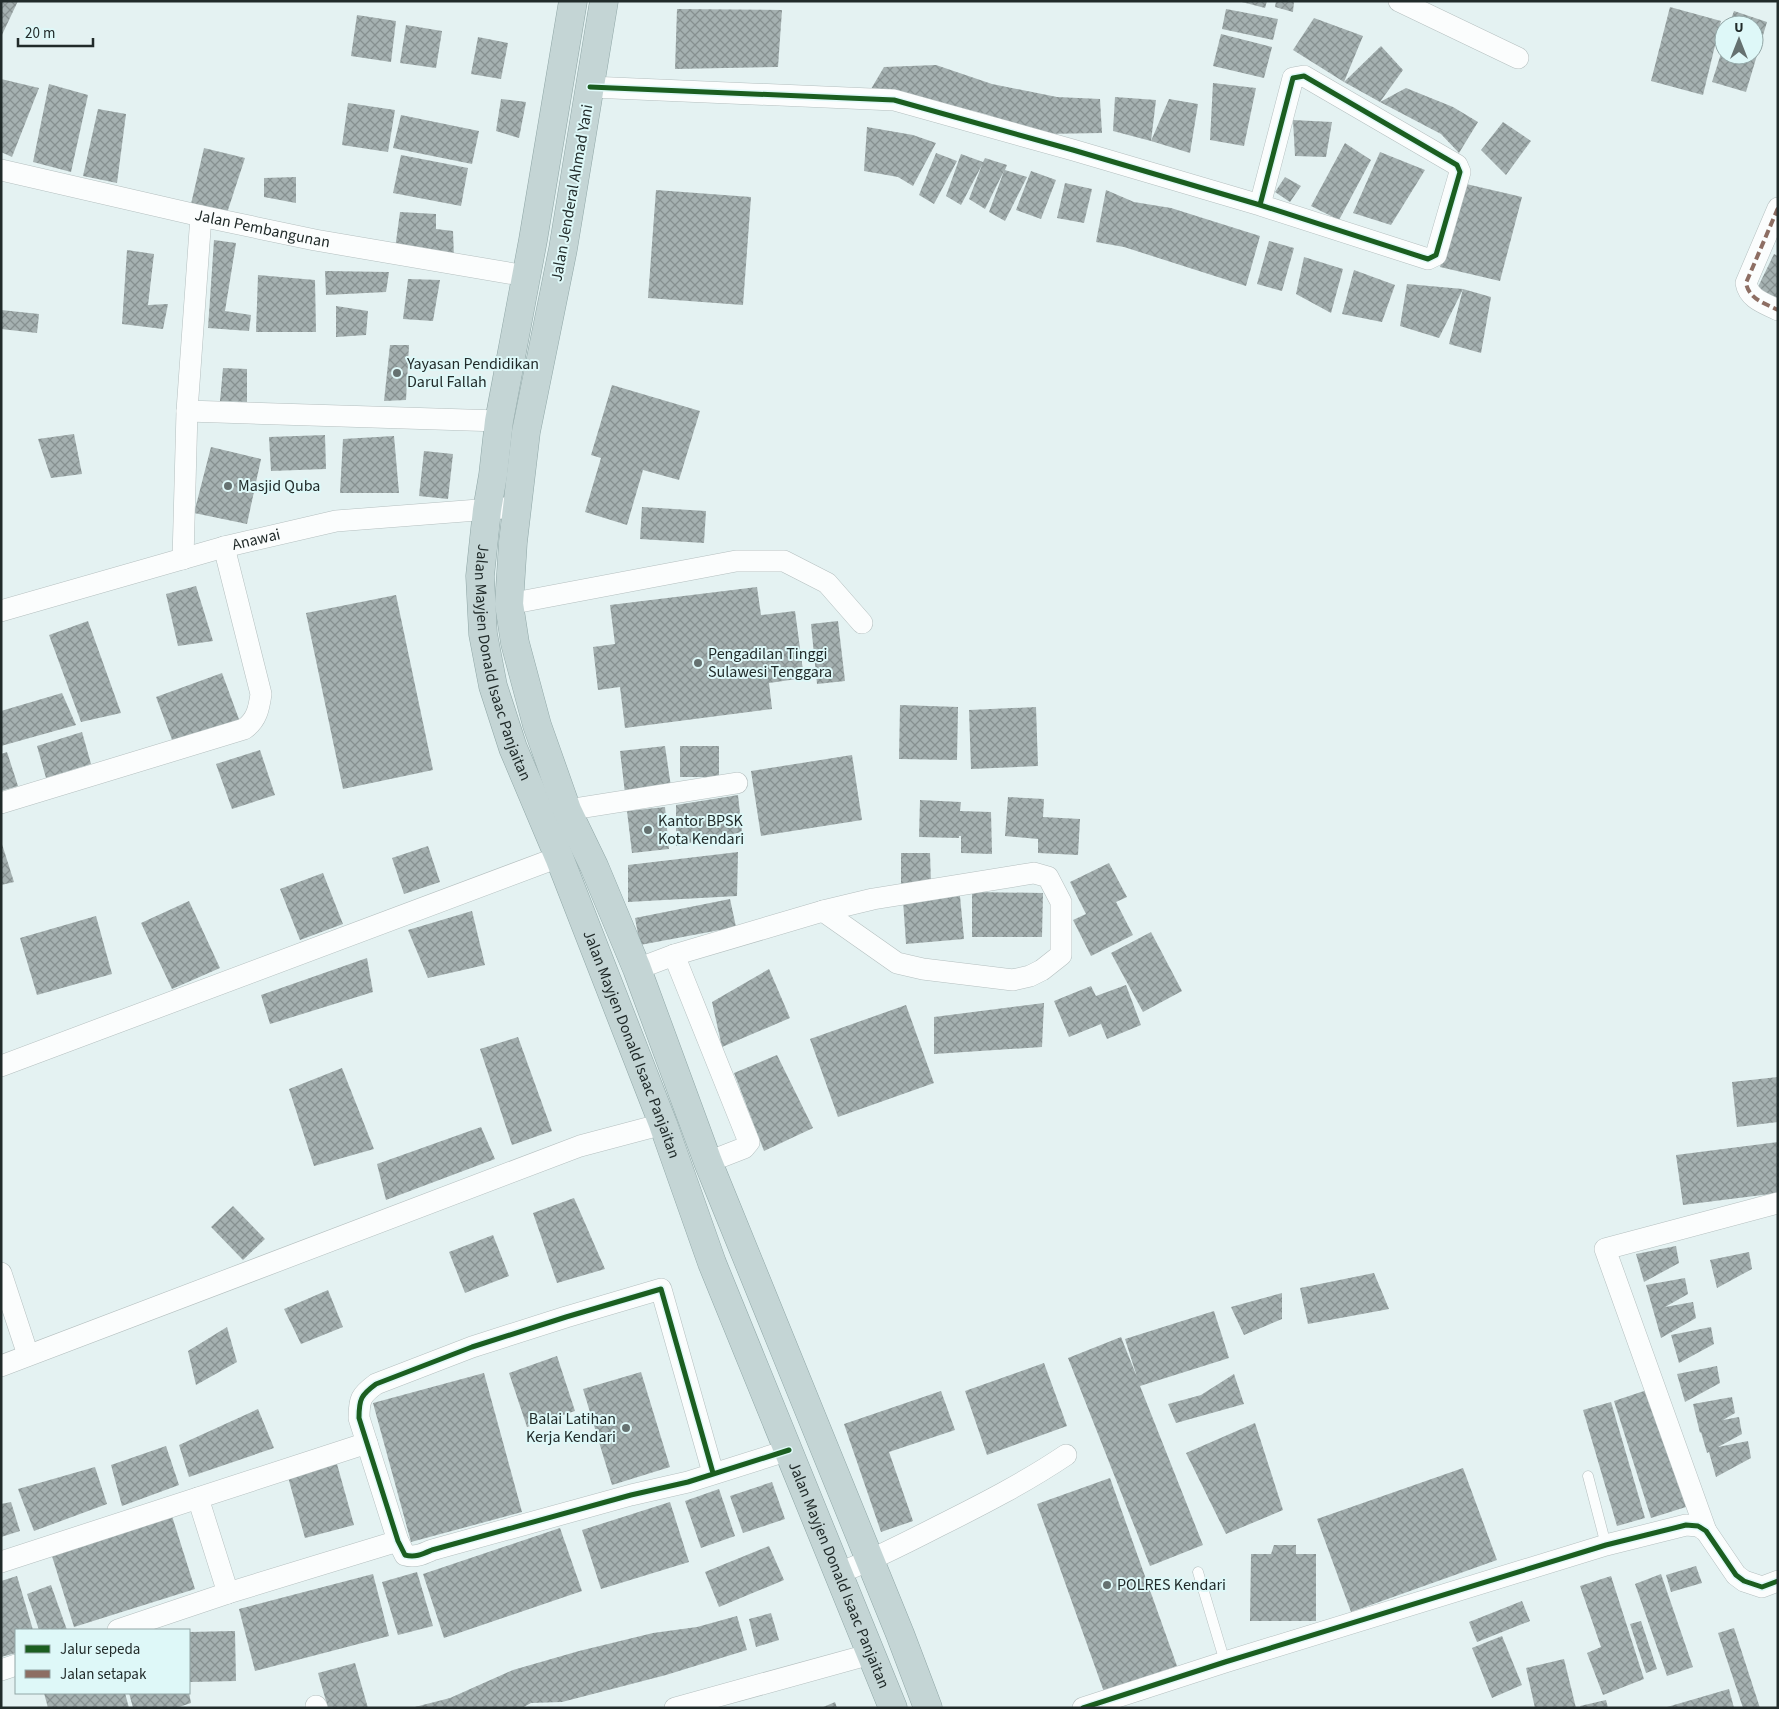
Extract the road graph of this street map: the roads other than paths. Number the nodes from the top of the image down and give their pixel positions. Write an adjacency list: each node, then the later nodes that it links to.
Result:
1 (573, 1): 10 (highway, Jalan Jenderal Ahmad Yani)
2 (604, 1): 5 (highway, Jalan Jenderal Ahmad Yani)
3 (1399, 1): 4 (street)
4 (1518, 58)
5 (590, 88): 7 (street); 13 (highway, Jalan Jenderal Ahmad Yani)
6 (1, 170): 9 (street, Jalan Pembangunan)
7 (1260, 205): 7 (street)
8 (1778, 208): 11 (street)
9 (202, 216): 10 (street, Jalan Pembangunan); 14 (street)
10 (526, 276): 12 (highway, Jalan Jenderal Ahmad Yani)
11 (1778, 310)
12 (510, 359): 15 (highway, Jalan Mayjen Donald Isaac Panjaitan)
13 (540, 366): 16 (highway, Jalan Mayjen Donald Isaac Panjaitan)
14 (187, 411): 15 (street); 19 (street)
15 (499, 421): 17 (highway, Jalan Mayjen Donald Isaac Panjaitan)
16 (517, 507): 17 (street, Anawai); 20 (highway, Jalan Mayjen Donald Isaac Panjaitan)
17 (487, 510): 18 (street, Anawai); 26 (highway, Jalan Mayjen Donald Isaac Panjaitan)
18 (224, 547): 19 (street, Anawai); 24 (street)
19 (183, 559): 21 (street, Anawai)
20 (509, 604): 22 (street); 25 (highway, Jalan Mayjen Donald Isaac Panjaitan)
21 (1, 611)
22 (862, 623)
23 (737, 783): 25 (street)
24 (1, 803)
25 (567, 810): 29 (highway, Jalan Mayjen Donald Isaac Panjaitan)
26 (559, 857): 30 (street); 31 (highway, Jalan Mayjen Donald Isaac Panjaitan)
27 (823, 911): 27 (street); 28 (street)
28 (674, 955): 29 (street); 32 (street)
29 (638, 969): 32 (highway, Jalan Mayjen Donald Isaac Panjaitan)
30 (1, 1066)
31 (663, 1124): 35 (street); 38 (highway, Jalan Mayjen Donald Isaac Panjaitan)
32 (708, 1162): 46 (highway, Jalan Mayjen Donald Isaac Panjaitan)
33 (1778, 1203): 43 (street)
34 (1, 1273): 35 (street)
35 (28, 1355): 36 (street)
36 (1, 1366)
37 (367, 1443): 40 (street); 42 (street); 44 (street)
38 (789, 1450): 40 (street); 49 (highway, Jalan Mayjen Donald Isaac Panjaitan)
39 (1066, 1456): 46 (street)
40 (713, 1473): 44 (street)
41 (1588, 1476): 45 (lane)
42 (198, 1498): 47 (street); 51 (street)
43 (1706, 1530): 45 (street); 50 (street)
44 (398, 1541): 51 (street)
45 (1606, 1545): 54 (street)
46 (871, 1561): 49 (street); 59 (highway, Jalan Mayjen Donald Isaac Panjaitan)
47 (1, 1562)
48 (1198, 1572): 54 (lane)
49 (839, 1573): 53 (highway, Jalan Mayjen Donald Isaac Panjaitan)
50 (1778, 1582)
51 (228, 1593): 52 (street)
52 (121, 1629)
53 (871, 1654): 57 (street); 58 (highway, Jalan Mayjen Donald Isaac Panjaitan)
54 (1225, 1662): 60 (street)
55 (15, 1664): 56 (street)
56 (1, 1670)
57 (675, 1708)
58 (893, 1708)
59 (928, 1708)
60 (1083, 1708)

